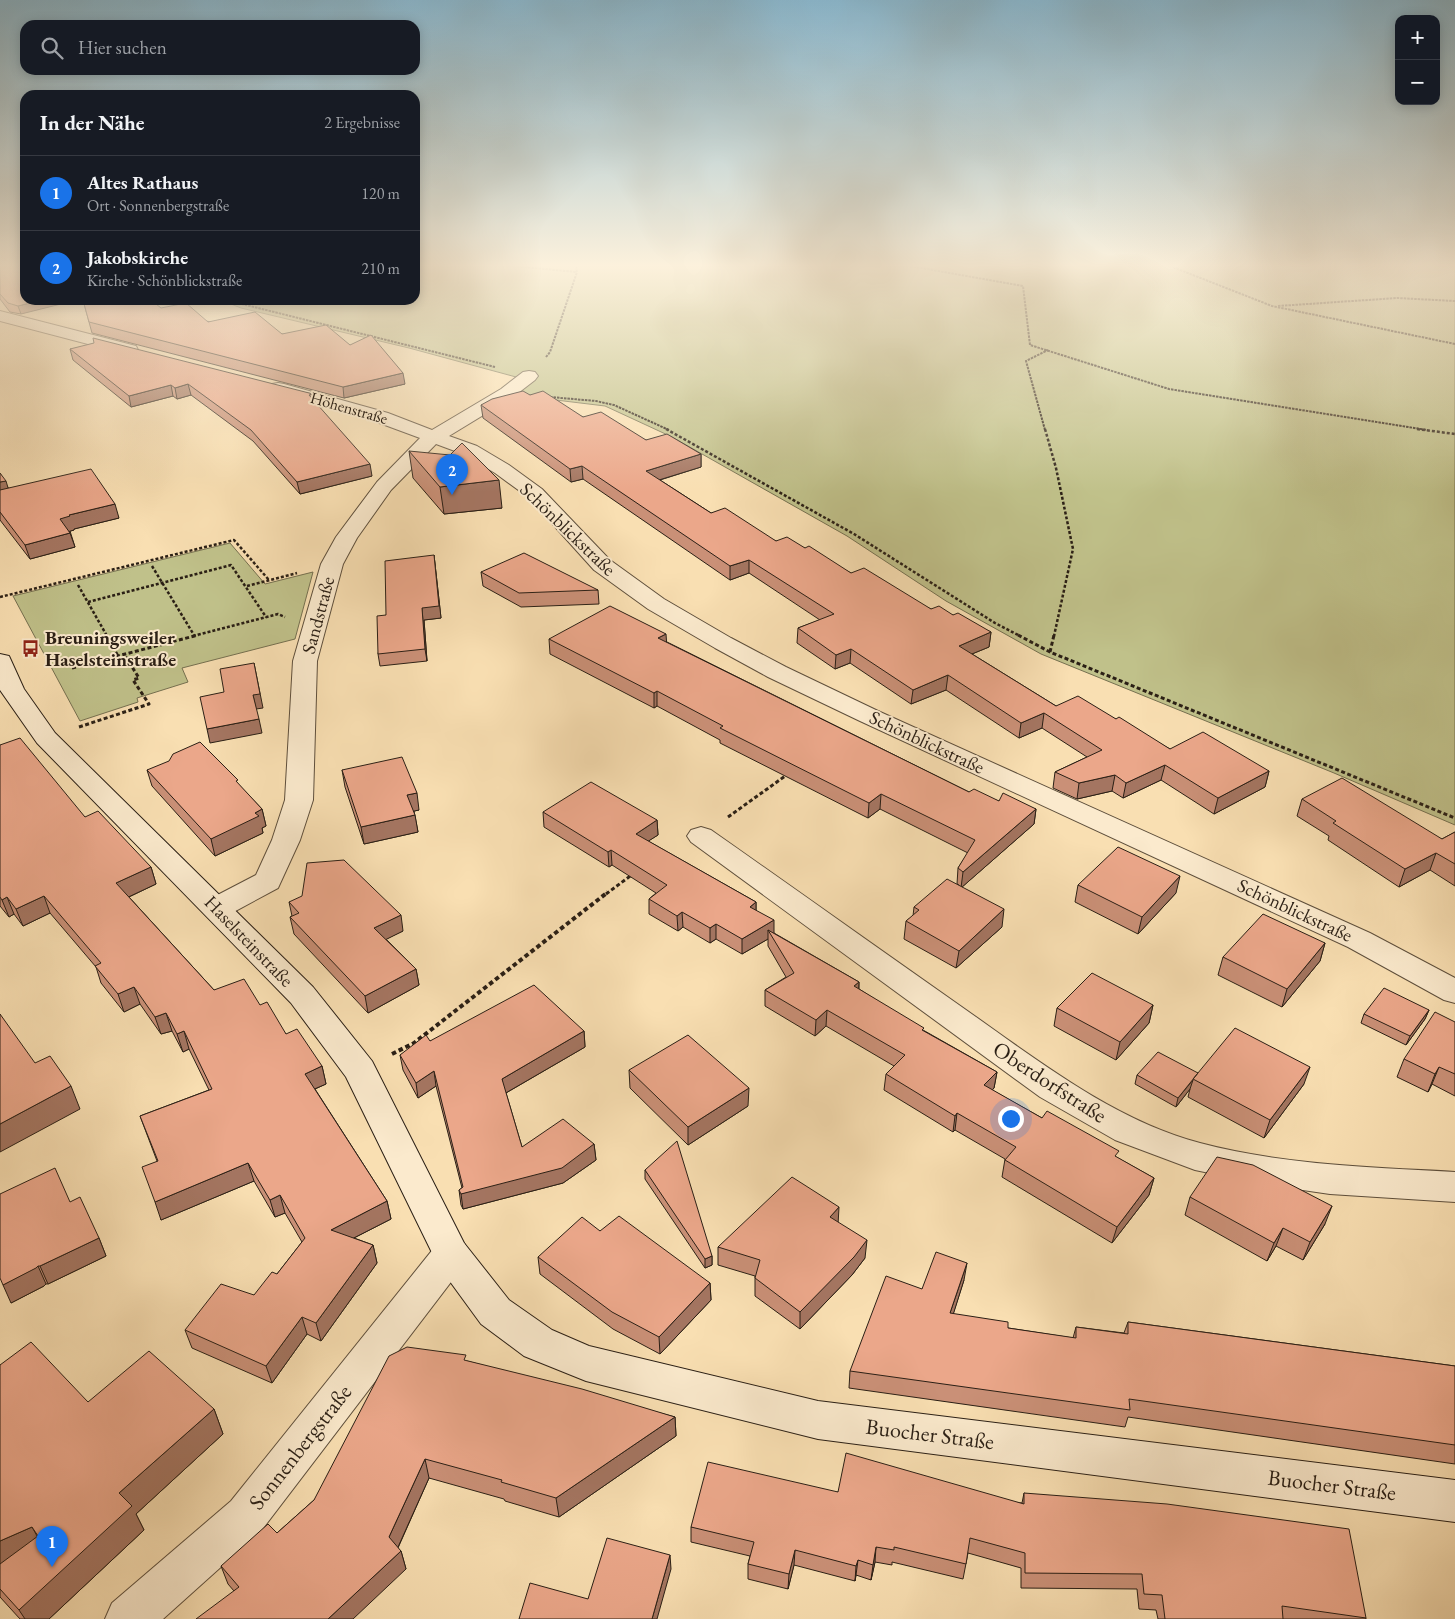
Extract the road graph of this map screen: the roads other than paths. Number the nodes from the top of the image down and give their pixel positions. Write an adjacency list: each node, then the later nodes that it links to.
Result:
1 (98, 342): 2 (street)
2 (145, 354)
3 (530, 376): 5 (street, Sandstraße)
4 (259, 383): 5 (street, Höhenstraße)
5 (435, 436): 8 (street, Sandstraße); 9 (street, Schönblickstraße)
6 (0, 661): 8 (street, Haselsteinstraße)
7 (701, 836): 10 (street, Oberdorfstraße)
8 (217, 908): 11 (street, Haselsteinstraße)
9 (1455, 992)
10 (1455, 1187)
11 (451, 1254): 12 (street, Buocher Straße); 13 (street, Sonnenbergstraße)
12 (1455, 1501)
13 (128, 1619)

